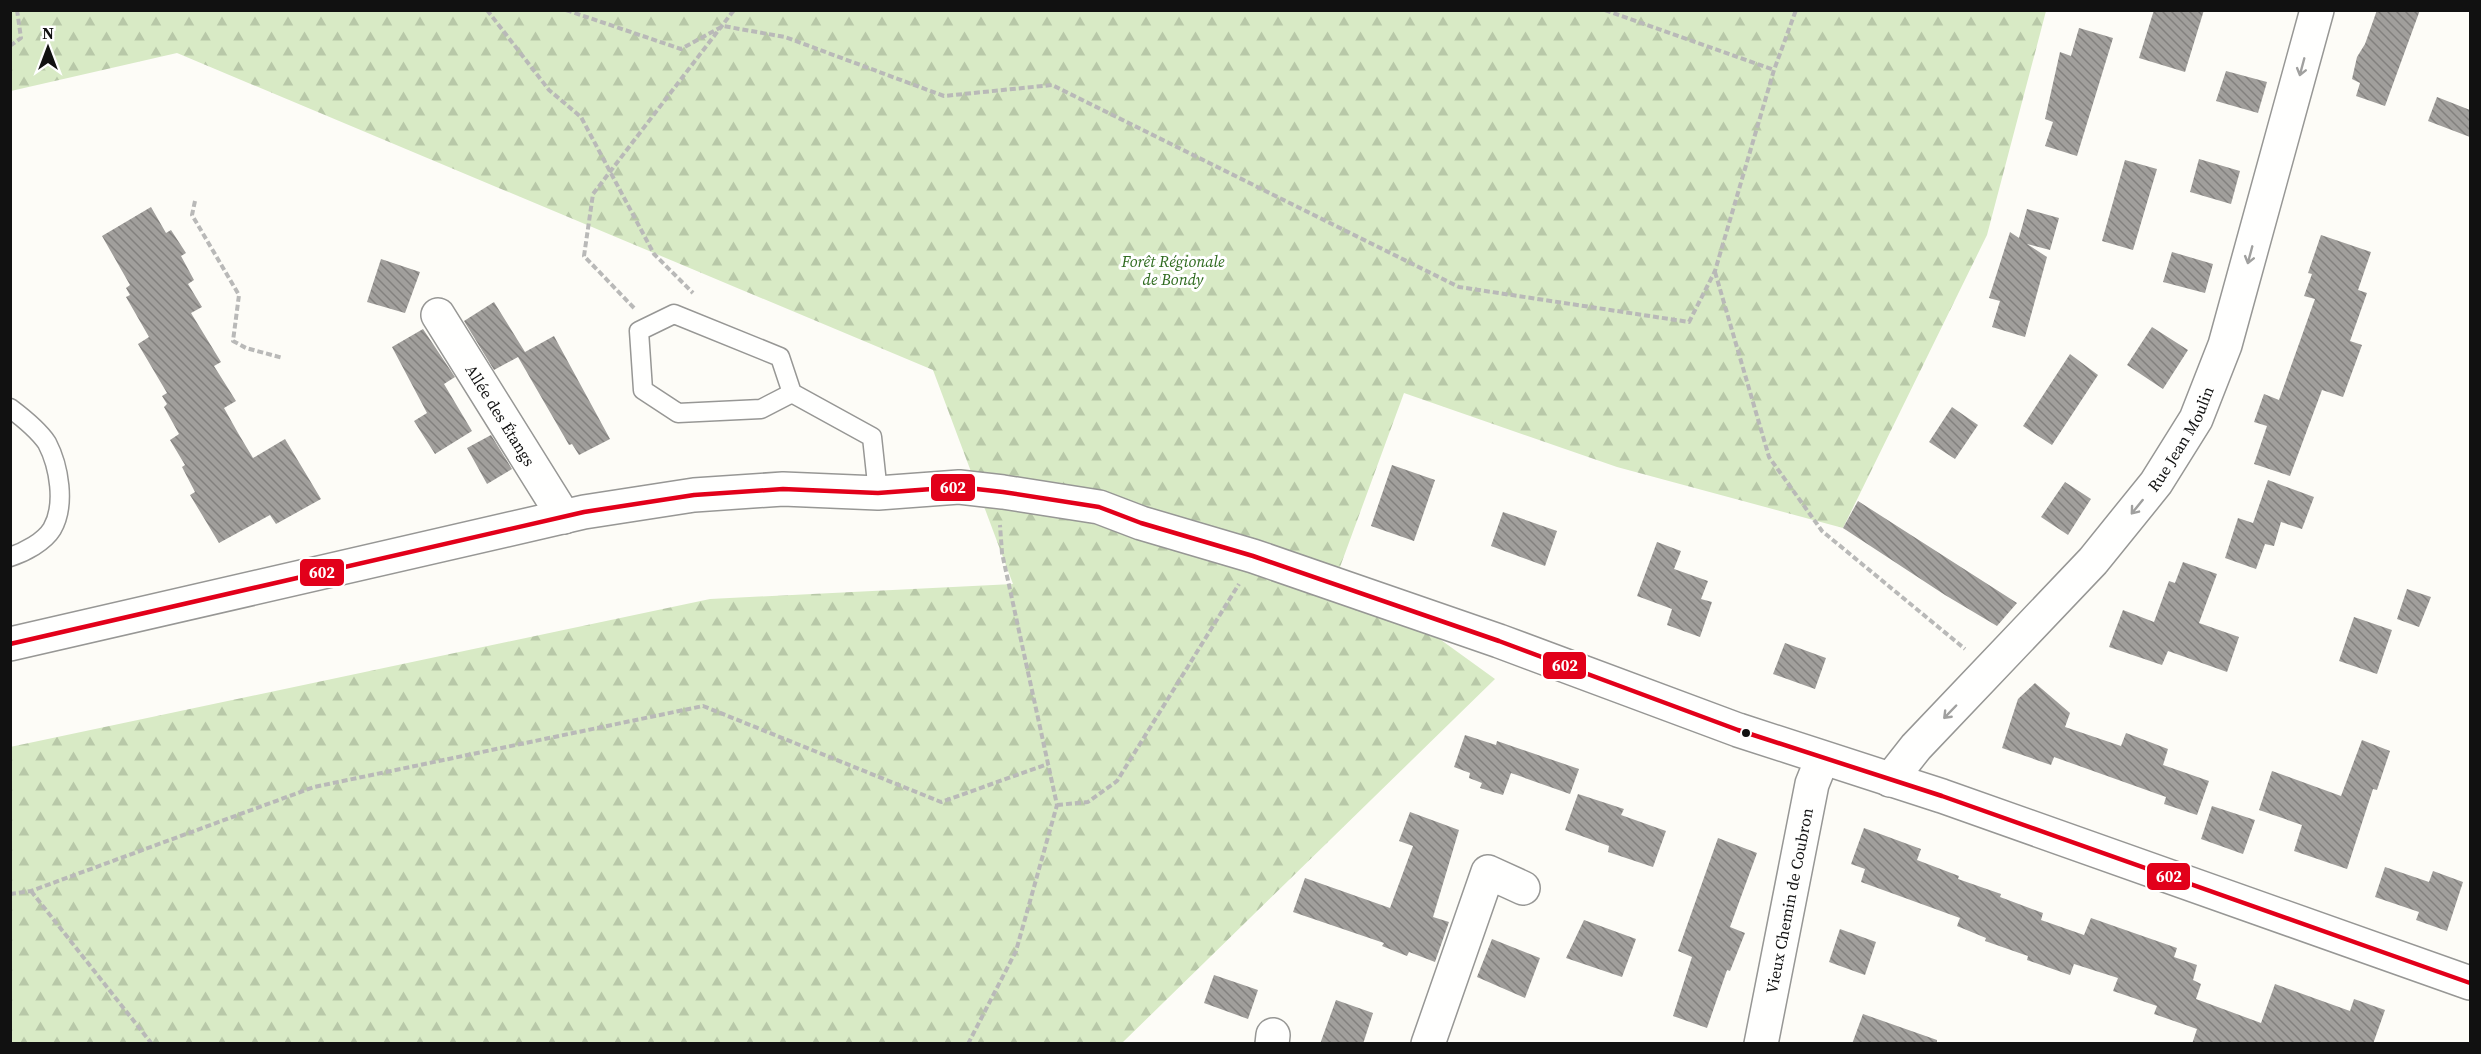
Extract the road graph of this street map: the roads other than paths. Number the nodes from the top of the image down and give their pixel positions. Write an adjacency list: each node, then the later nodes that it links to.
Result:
1 (2317, 10): 11 (street, Rue Jean Moulin, one-way to 11)
2 (438, 315): 6 (street, Allée des Étangs)
3 (792, 393): 3 (lane); 5 (lane)
4 (10, 408): 8 (lane)
5 (878, 493): 6 (street); 7 (street); 7 (street)
6 (564, 517): 9 (street)
7 (1141, 523): 10 (street)
8 (10, 557)
9 (15, 642)
10 (1822, 759): 11 (street); 15 (street, Vieux Chemin de Coubron)
11 (1890, 780): 13 (street)
12 (1523, 888): 14 (street)
13 (2470, 983)
14 (1428, 1044)
15 (1761, 1044)

